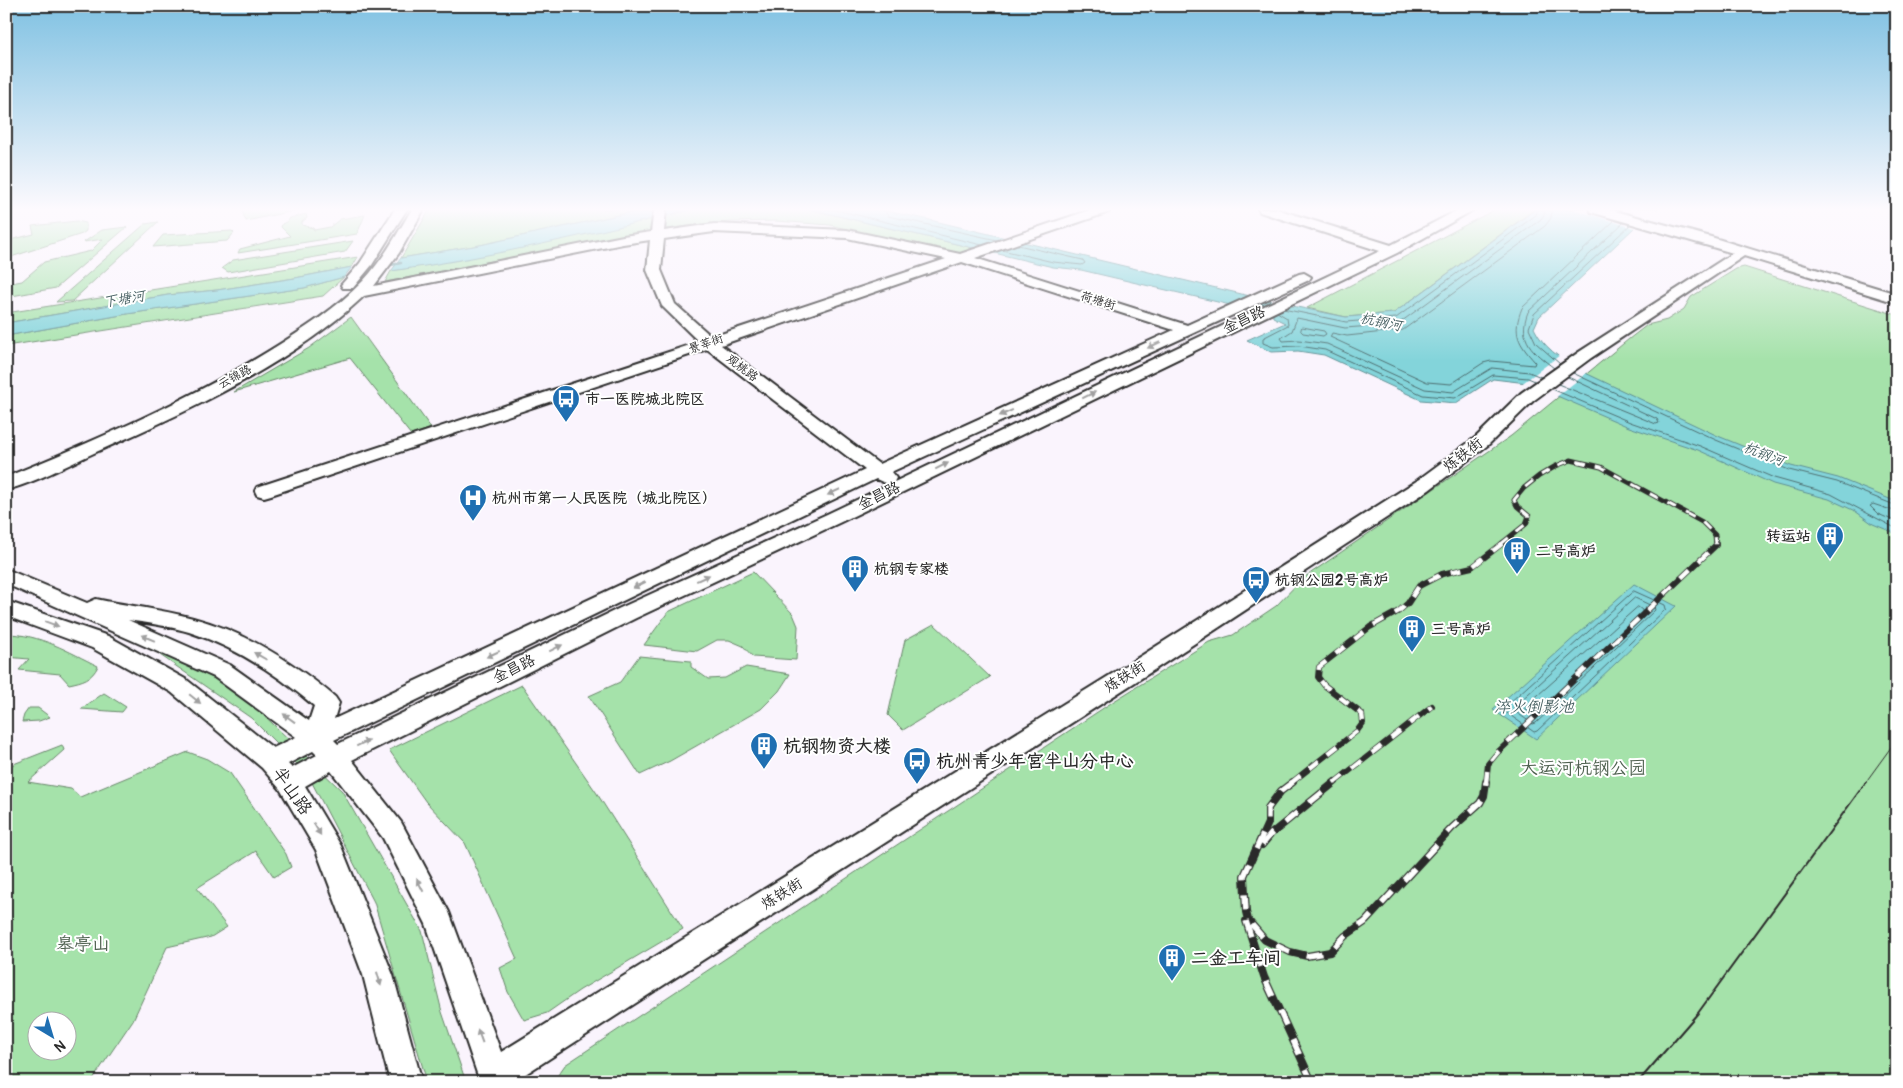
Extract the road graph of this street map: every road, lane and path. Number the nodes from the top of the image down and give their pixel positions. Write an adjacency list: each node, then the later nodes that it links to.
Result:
1 (376, 260): 14 (main road, 云锦路)
2 (378, 260): 14 (main road, 云锦路)
3 (520, 260): 16 (main road, 荷塘街)
4 (655, 260): 21 (main road, 观桃路)
5 (957, 260): 21 (main road, 景莘街)
6 (968, 260): 20 (main road, 荷塘街)
7 (1341, 260): 20 (main road, 金昌路)
8 (1371, 260): 25 (main road, 金昌路, one-way to 8)
9 (1731, 260): 34 (main road, 炼铁街)
10 (1753, 260): 19 (main road)
11 (1770, 260): 18 (main road)
12 (1779, 260): 17 (main road)
13 (1790, 260): 15 (main road)
14 (372, 268): 16 (main road, 云锦路); 23 (main road, 云锦路)
15 (1897, 289)
16 (359, 293): 24 (main road, 云锦路)
17 (1897, 295)
18 (1897, 299)
19 (1897, 304)
20 (1188, 330): 22 (main road, 金昌路, one-way to 22)
21 (709, 343): 22 (main road, 观桃路); 26 (main road, 景莘街)
22 (878, 471): 25 (main road, 观桃路); 30 (main road, 金昌路, one-way to 30)
23 (6, 476)
24 (6, 484)
25 (898, 487): 31 (main road, 金昌路, one-way to 25)
26 (264, 491)
27 (6, 576): 28 (main road)
28 (53, 596): 30 (main road, one-way to 28); 30 (main road, one-way to 28)
29 (6, 608): 32 (main road, 半山路, one-way to 32)
30 (316, 738): 31 (main road); 32 (main road, 金昌路)
31 (335, 757): 33 (main road, 金昌路); 34 (main road, one-way to 31)
32 (271, 762): 33 (main road, 半山路)
33 (289, 782): 35 (main road, 半山路, one-way to 35)
34 (495, 1078)
35 (406, 1082)

